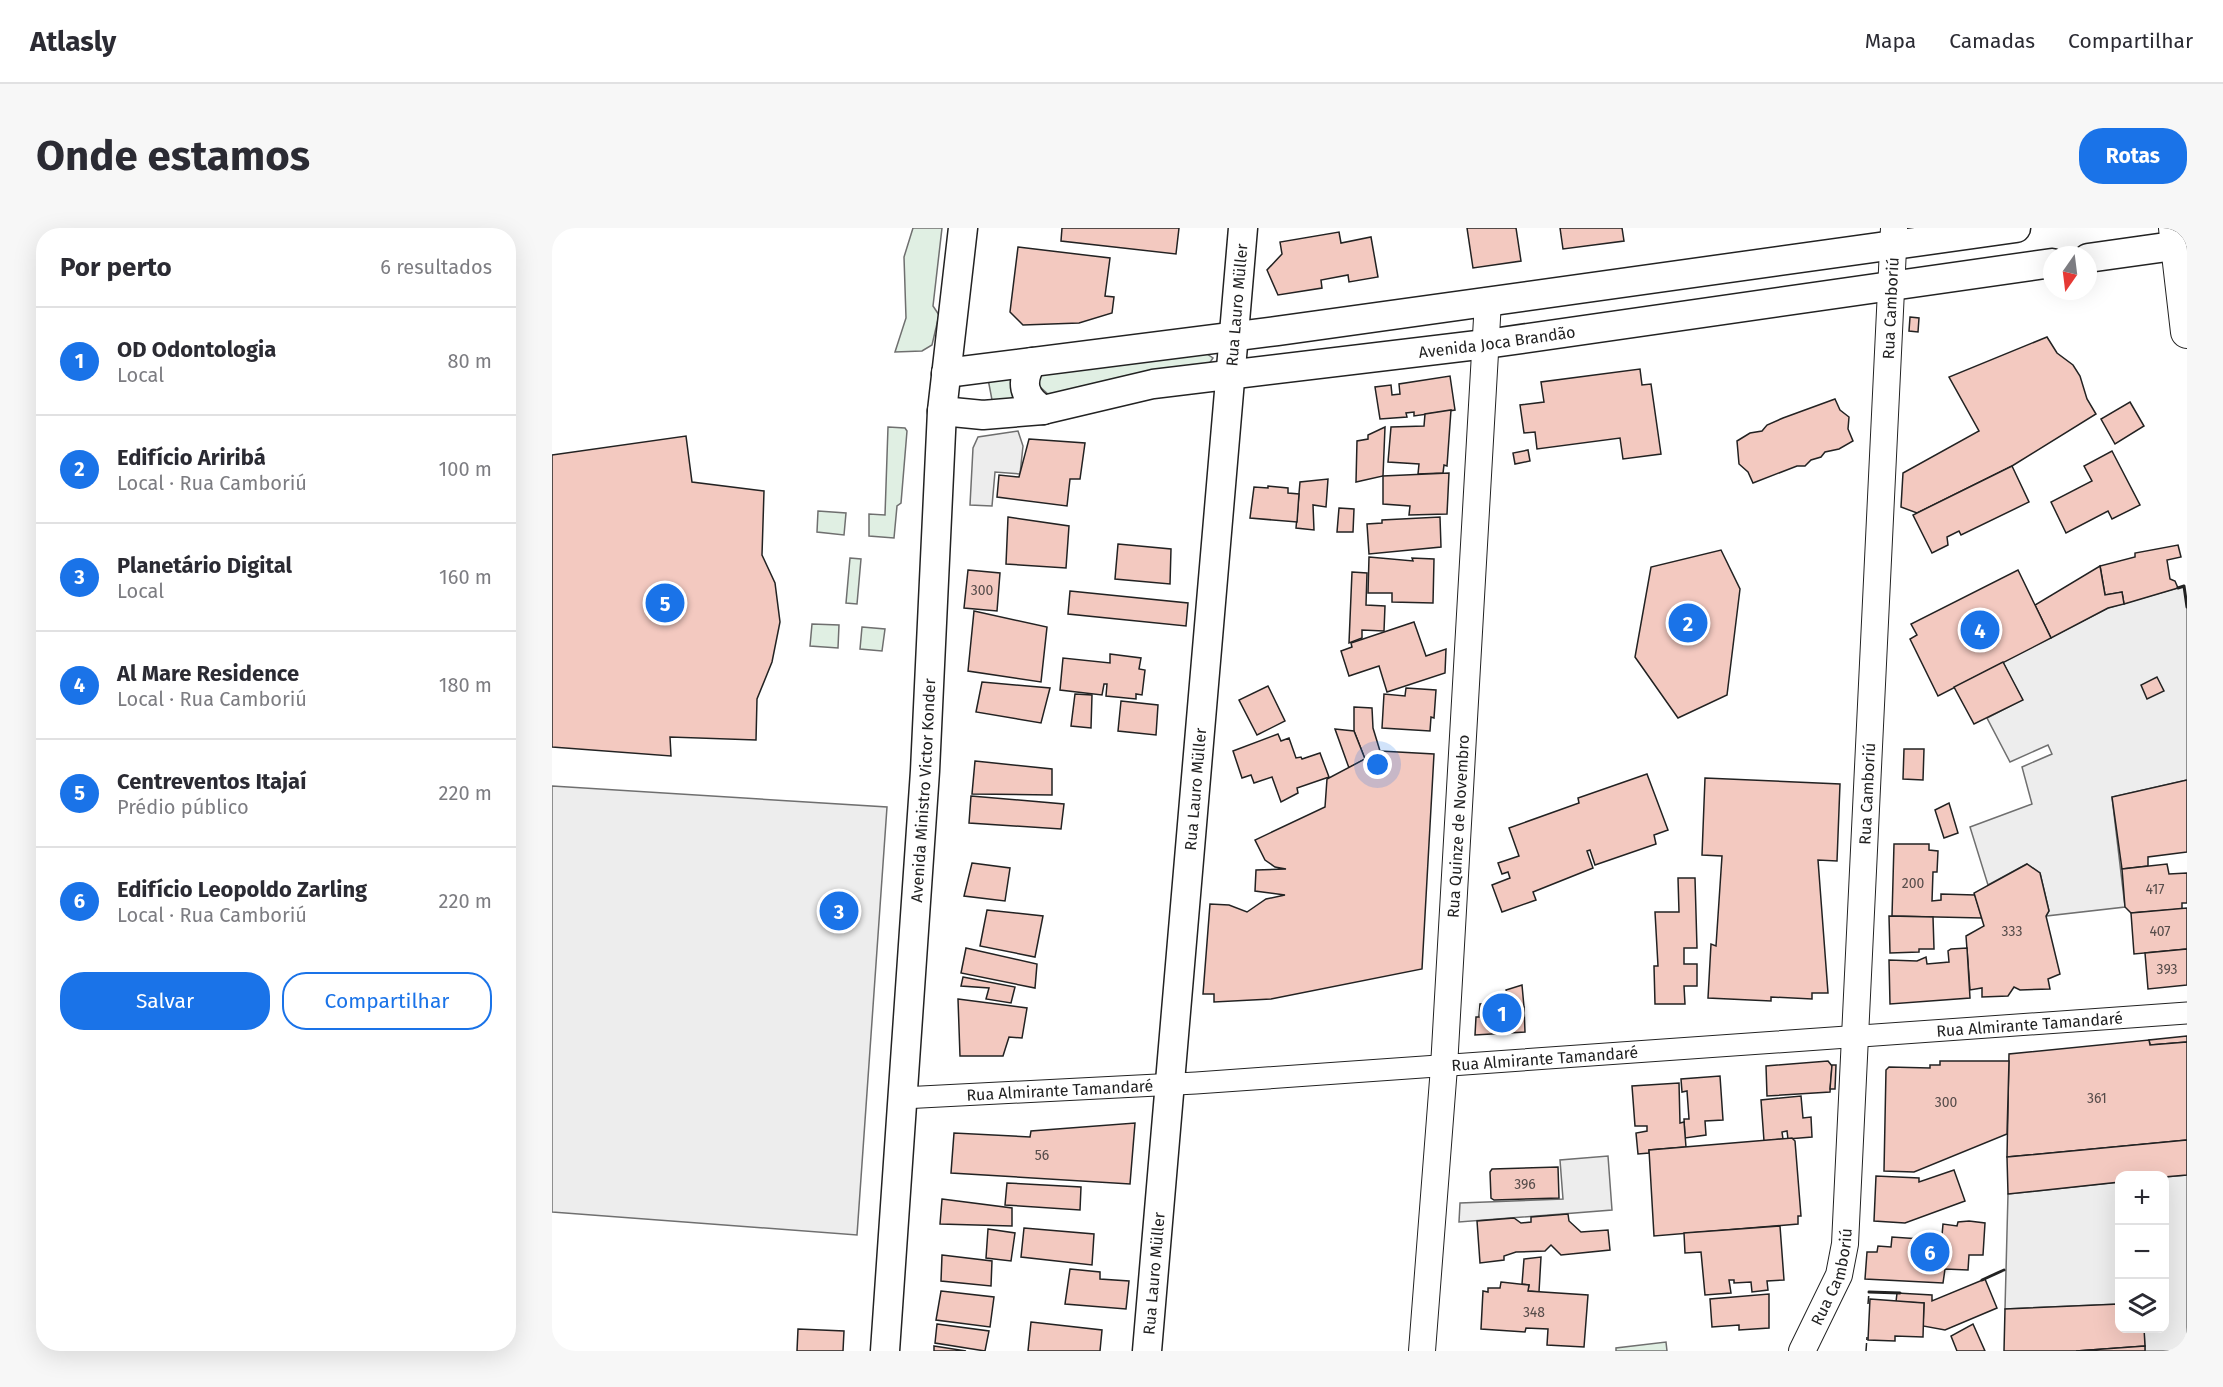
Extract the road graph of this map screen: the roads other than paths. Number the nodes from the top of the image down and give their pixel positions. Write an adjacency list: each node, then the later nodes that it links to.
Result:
1 (963, 228): 14 (main road, Avenida Ministro Victor Konder)
2 (1243, 228): 11 (main road, Rua Lauro Müller)
3 (2016, 228): 4 (main road)
4 (1894, 237): 8 (street, Rua Camboriú); 9 (main road)
5 (2180, 240): 6 (main road); 10 (main road)
6 (2097, 256)
7 (2043, 264): 8 (main road, Avenida Joca Brandão)
8 (1891, 288): 12 (main road, Avenida Joca Brandão); 19 (street, Rua Camboriú)
9 (1488, 301): 11 (main road); 12 (street, Rua Quinze de Novembro)
10 (2187, 332)
11 (1235, 336): 13 (main road); 15 (main road, Rua Lauro Müller)
12 (1486, 344): 15 (main road, Avenida Joca Brandão); 20 (street, Rua Quinze de Novembro)
13 (1032, 362): 14 (main road); 16 (main road)
14 (946, 373): 17 (main road, Avenida Ministro Victor Konder)
15 (1232, 375): 16 (main road, Avenida Joca Brandão); 21 (main road, Rua Lauro Müller)
16 (1042, 410): 17 (main road, Avenida Joca Brandão)
17 (942, 411): 22 (main road, Avenida Ministro Victor Konder)
18 (2187, 1013): 19 (street, Rua Almirante Tamandaré)
19 (1856, 1037): 20 (street, Rua Almirante Tamandaré); 26 (street, Rua Camboriú)
20 (1444, 1067): 21 (street, Rua Almirante Tamandaré); 25 (street, Rua Quinze de Novembro)
21 (1170, 1085): 22 (street, Rua Almirante Tamandaré); 24 (main road, Rua Lauro Müller)
22 (902, 1098): 23 (main road, Avenida Ministro Victor Konder)
23 (885, 1351)
24 (1147, 1351)
25 (1422, 1351)
26 (1802, 1351)

